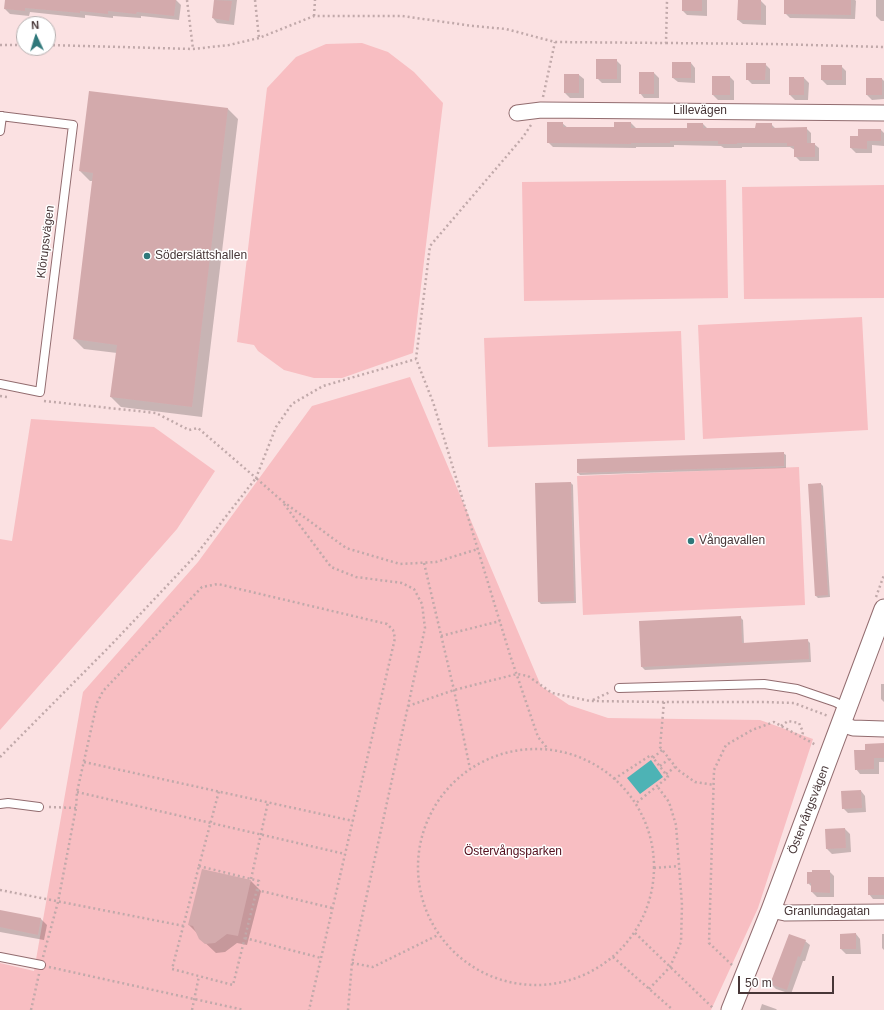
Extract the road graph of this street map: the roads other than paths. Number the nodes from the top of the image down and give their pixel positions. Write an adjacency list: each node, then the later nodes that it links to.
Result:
1 (517, 113): 2 (street, Lillevägen)
2 (884, 113)
3 (1, 116): 4 (lane, Klörupsvägen); 5 (lane, Klörupsvägen)
4 (0, 131)
5 (0, 384)
6 (884, 609): 8 (street, Östervångsvägen)
7 (619, 688): 8 (lane)
8 (839, 716): 9 (street); 12 (street, Östervångsvägen)
9 (884, 729)
10 (0, 804): 11 (lane)
11 (39, 807)
12 (771, 910): 13 (street, Granlundagatan); 16 (street, Östervångsvägen)
13 (884, 912)
14 (0, 957): 15 (lane)
15 (41, 965)
16 (731, 1010)

